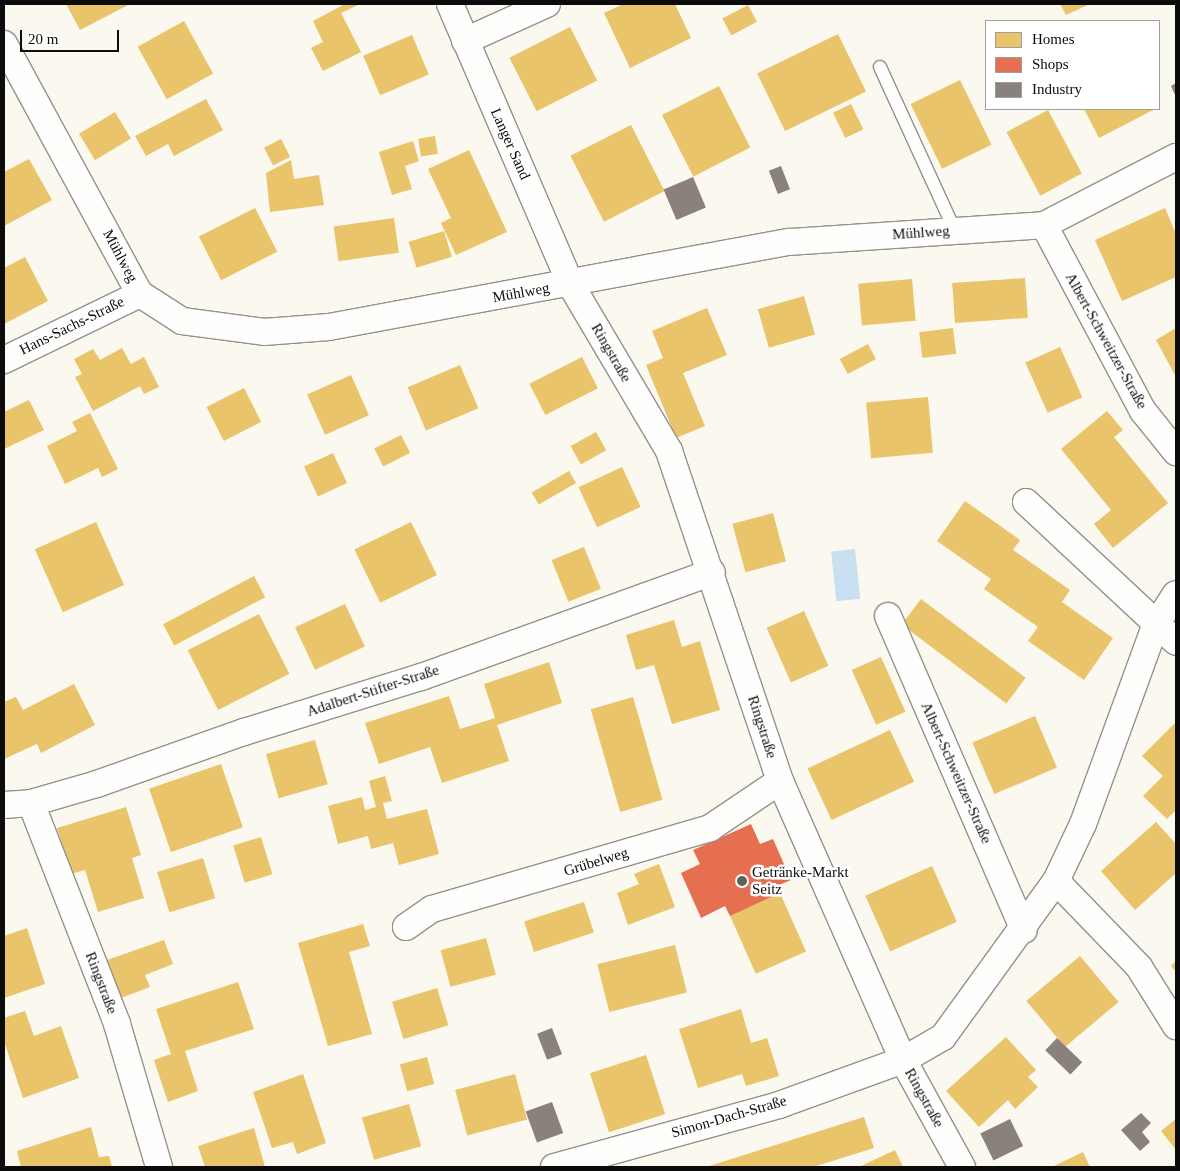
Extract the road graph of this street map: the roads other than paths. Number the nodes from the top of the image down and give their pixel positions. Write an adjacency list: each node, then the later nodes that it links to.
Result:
1 (450, 4): 3 (street, Langer Sand)
2 (547, 4): 3 (street)
3 (465, 41): 9 (street, Langer Sand)
4 (4, 44): 10 (street, Mühlweg)
5 (880, 67): 8 (lane)
6 (1176, 157): 7 (street, Mühlweg)
7 (1044, 225): 8 (street, Mühlweg); 12 (street, Albert-Schweitzer-Straße)
8 (955, 231): 9 (street, Mühlweg)
9 (571, 285): 10 (street, Mühlweg); 14 (street, Ringstraße)
10 (140, 294): 11 (street, Hans-Sachs-Straße)
11 (4, 360)
12 (1176, 452)
13 (1026, 502): 17 (street)
14 (712, 572): 19 (street, Ringstraße); 20 (street, Adalbert-Stifter-Straße)
15 (1176, 594): 17 (street)
16 (888, 616): 24 (street, Albert-Schweitzer-Straße)
17 (1155, 626): 18 (street); 22 (street)
18 (1176, 642)
19 (780, 781): 23 (street, Grübelweg); 26 (street, Ringstraße)
20 (31, 803): 21 (street, Adalbert-Stifter-Straße); 27 (street, Ringstraße)
21 (4, 805)
22 (1056, 881): 24 (street); 25 (street)
23 (406, 927)
24 (1024, 930): 26 (street)
25 (1176, 1026)
26 (902, 1060): 28 (street, Simon-Dach-Straße); 29 (street, Ringstraße)
27 (159, 1167)
28 (554, 1167)
29 (962, 1167)

